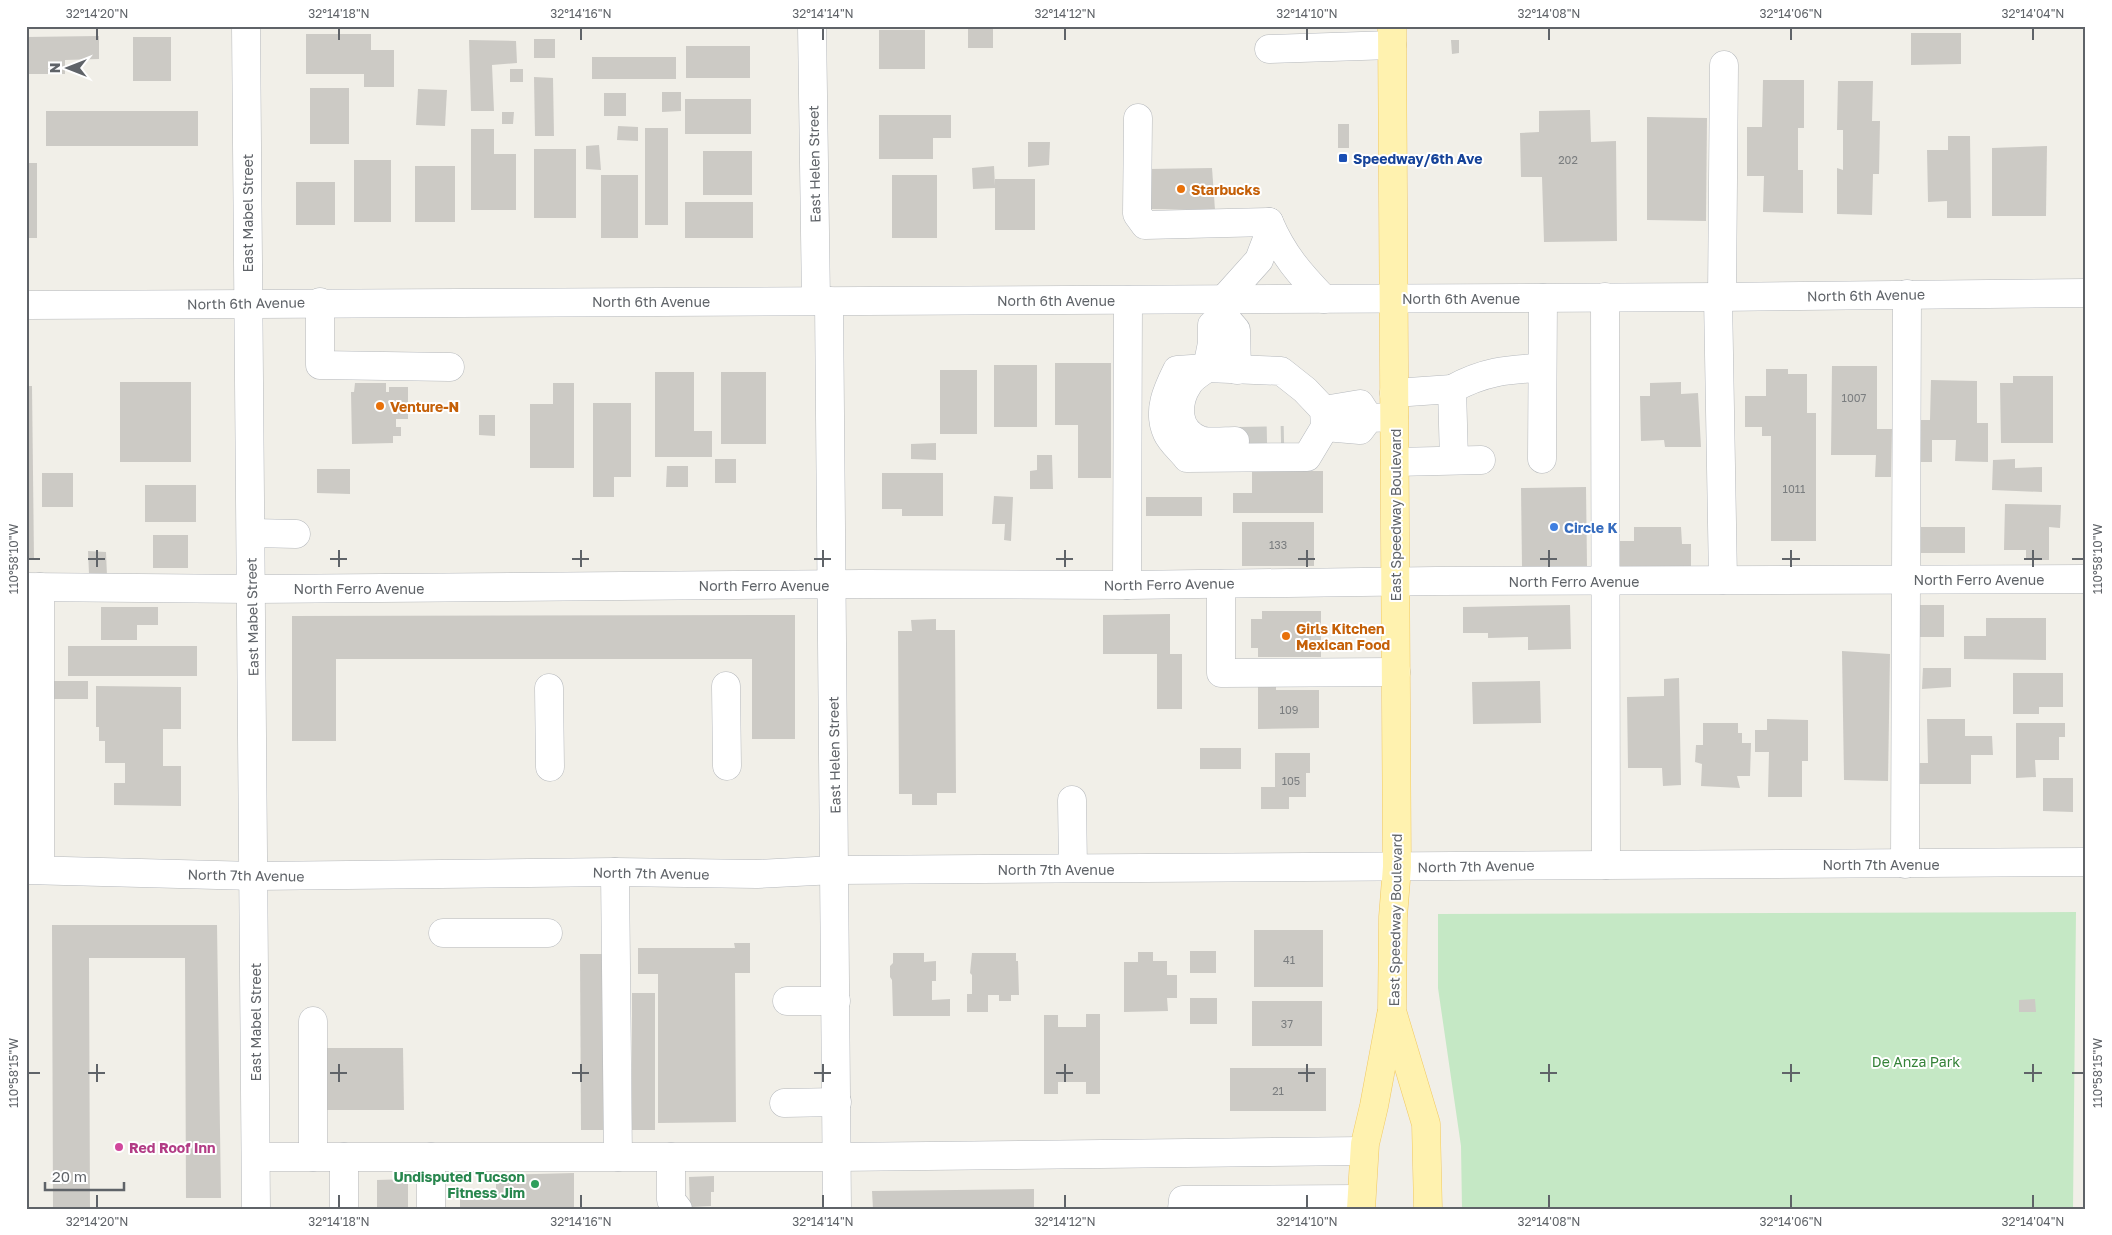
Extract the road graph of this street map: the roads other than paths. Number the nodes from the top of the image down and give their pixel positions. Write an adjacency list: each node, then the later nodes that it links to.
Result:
1 (246, 26): 18 (street, East Mabel Street)
2 (812, 26): 16 (street, East Helen Street)
3 (1392, 35): 4 (street); 12 (main road, East Speedway Boulevard)
4 (1269, 49)
5 (1724, 65): 11 (street)
6 (1138, 118): 7 (street)
7 (1269, 222): 14 (street); 20 (street)
8 (2086, 293): 9 (street, North 6th Avenue)
9 (1907, 294): 11 (street, North 6th Avenue); 39 (street)
10 (1605, 297): 11 (street, North 6th Avenue); 13 (street, North 6th Avenue); 40 (street)
11 (1720, 297): 38 (street)
12 (1393, 298): 13 (street, North 6th Avenue); 14 (street, North 6th Avenue); 26 (main road, East Speedway Boulevard)
13 (1543, 298): 23 (street)
14 (1324, 299): 20 (street, North 6th Avenue)
15 (1128, 300): 16 (street, North 6th Avenue); 20 (street, North 6th Avenue); 44 (street)
16 (822, 301): 17 (street, North 6th Avenue); 43 (street, East Helen Street)
17 (320, 302): 18 (street, North 6th Avenue); 21 (street)
18 (248, 303): 19 (street, North 6th Avenue); 35 (street, East Mabel Street)
19 (26, 305)
20 (1224, 308): 22 (street); 24 (street)
21 (450, 367)
22 (1207, 368): 24 (street); 29 (street); 30 (street)
23 (1542, 368): 25 (street); 31 (street)
24 (1238, 370): 27 (street)
25 (1452, 389): 26 (street); 32 (street)
26 (1386, 409): 27 (street); 34 (main road, East Speedway Boulevard)
27 (1324, 419): 30 (street)
28 (1284, 440): 30 (street)
29 (1239, 441)
30 (1307, 457)
31 (1542, 459)
32 (1454, 460): 33 (street); 34 (street)
33 (1481, 460)
34 (1395, 462): 41 (main road, East Speedway Boulevard)
35 (251, 533): 36 (street); 46 (street, East Mabel Street)
36 (296, 534)
37 (2086, 579): 39 (street, North Ferro Avenue)
38 (1723, 580): 39 (street, North Ferro Avenue); 40 (street, North Ferro Avenue)
39 (1905, 580): 54 (street)
40 (1605, 581): 41 (street, North Ferro Avenue); 55 (street)
41 (1395, 582): 42 (street, North Ferro Avenue); 47 (main road, East Speedway Boulevard)
42 (1221, 584): 44 (street, North Ferro Avenue); 47 (street)
43 (832, 585): 44 (street, North Ferro Avenue); 46 (street, North Ferro Avenue); 59 (street, East Helen Street)
44 (1127, 585)
45 (33, 587): 46 (street, North Ferro Avenue); 58 (street)
46 (252, 589): 61 (street, East Mabel Street)
47 (1396, 672): 56 (main road, East Speedway Boulevard)
48 (726, 686): 50 (street)
49 (549, 688): 51 (street)
50 (727, 766)
51 (550, 767)
52 (1072, 800): 57 (street)
53 (2086, 862): 54 (street, North 7th Avenue)
54 (1905, 864): 55 (street, North 7th Avenue)
55 (1606, 865): 56 (street, North 7th Avenue)
56 (1397, 867): 57 (street, North 7th Avenue); 66 (main road, East Speedway Boulevard)
57 (1073, 868): 59 (street, North 7th Avenue)
58 (33, 870): 61 (street, North 7th Avenue)
59 (835, 870): 60 (street, North 7th Avenue); 65 (street, East Helen Street)
60 (615, 872): 61 (street, North 7th Avenue); 75 (street)
61 (255, 876): 71 (street, East Mabel Street)
62 (548, 932): 63 (street)
63 (443, 933)
64 (787, 1001): 65 (street)
65 (836, 1001): 68 (street, East Helen Street)
66 (1392, 1011): 70 (main road); 86 (main road, East Speedway Boulevard)
67 (313, 1021): 72 (street)
68 (837, 1102): 69 (street); 77 (street, East Helen Street)
69 (784, 1103)
70 (1364, 1151): 77 (street); 79 (main road)
71 (256, 1156): 72 (street); 80 (street, East Mabel Street)
72 (313, 1156): 73 (street)
73 (344, 1156): 74 (street); 81 (street)
74 (431, 1157): 75 (street); 82 (street)
75 (618, 1157): 76 (street)
76 (671, 1157): 77 (street); 83 (street)
77 (837, 1157): 84 (street, East Helen Street)
78 (1282, 1204): 79 (street); 85 (street)
79 (1361, 1204)
80 (256, 1209)
81 (344, 1209)
82 (431, 1209)
83 (678, 1209)
84 (837, 1209)
85 (1182, 1209)
86 (1428, 1209)

